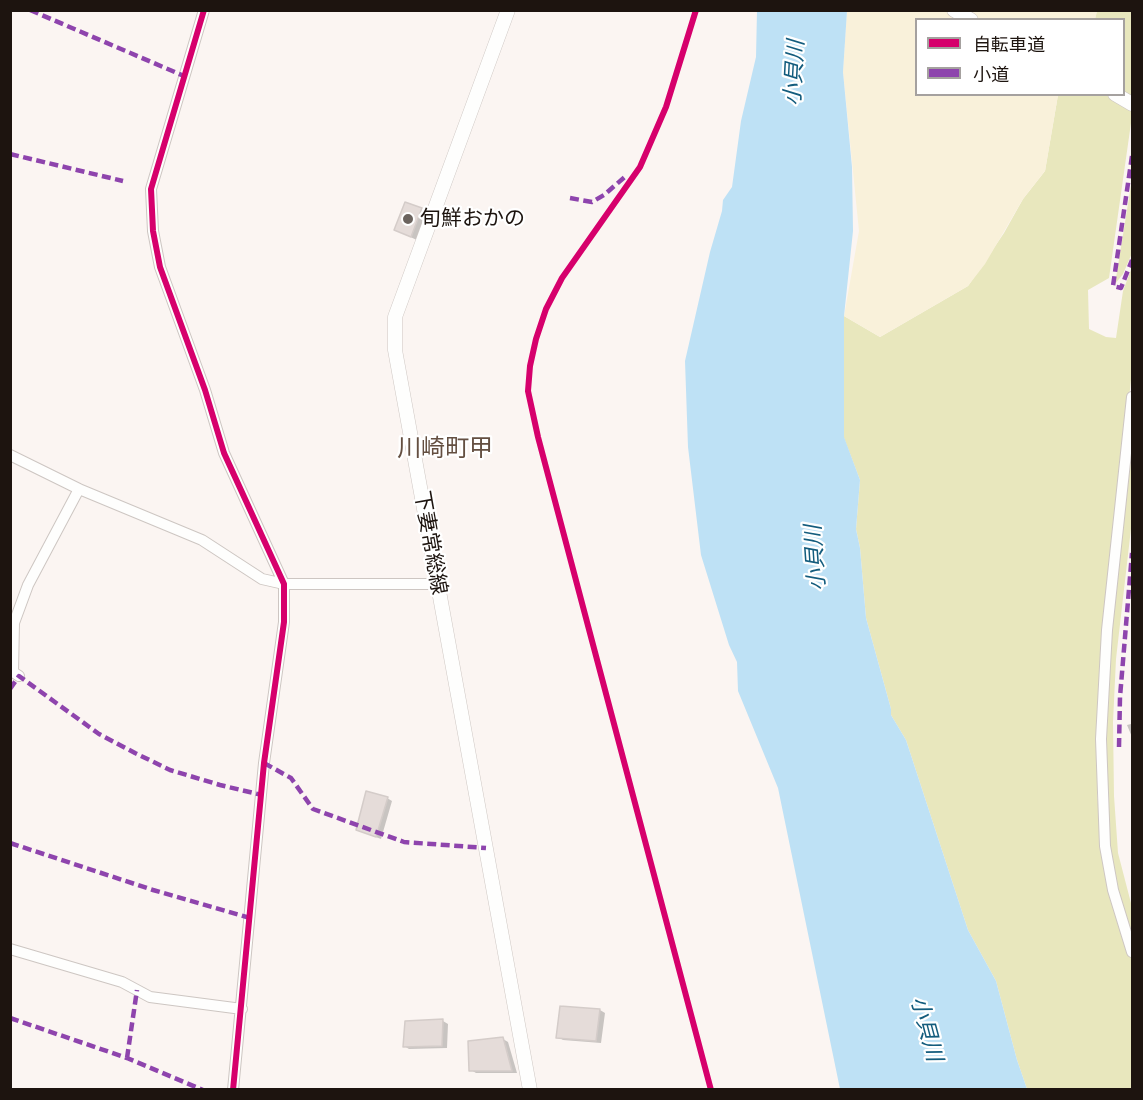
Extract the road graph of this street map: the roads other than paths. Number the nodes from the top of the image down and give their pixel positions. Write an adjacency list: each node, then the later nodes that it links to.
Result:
1 (204, 10): 10 (street)
2 (508, 10): 11 (main road, 下妻常総線)
3 (954, 10): 4 (main road)
4 (968, 18)
5 (1118, 96): 6 (main road)
6 (1132, 104)
7 (1132, 397): 14 (street)
8 (10, 455): 9 (street)
9 (79, 489): 10 (street); 12 (street)
10 (284, 584): 11 (street); 15 (street)
11 (437, 584): 17 (main road, 下妻常総線)
12 (19, 676)
13 (10, 949): 15 (street)
14 (1132, 952)
15 (242, 1009): 16 (street)
16 (233, 1089)
17 (530, 1089)

